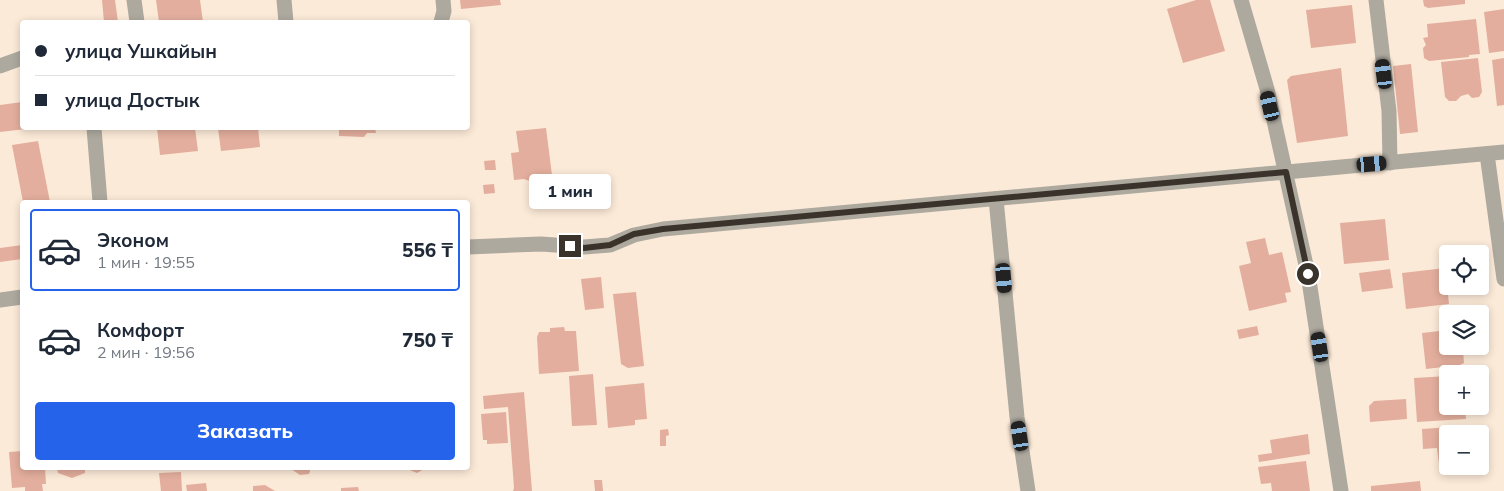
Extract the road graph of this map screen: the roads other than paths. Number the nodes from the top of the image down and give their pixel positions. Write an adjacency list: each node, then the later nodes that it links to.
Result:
1 (134, 0): 6 (street)
2 (284, 0): 7 (street)
3 (443, 0): 8 (street)
4 (1241, 0): 15 (street)
5 (1376, 0): 14 (street)
6 (138, 20)
7 (286, 20)
8 (442, 20)
9 (20, 59): 10 (street)
10 (0, 66)
11 (94, 130): 17 (street)
12 (1504, 152): 13 (street)
13 (1488, 154): 14 (street); 19 (street)
14 (1390, 163): 15 (street)
15 (1286, 172): 16 (street); 23 (street)
16 (996, 199): 18 (street); 22 (street)
17 (100, 200)
18 (470, 247)
19 (1504, 279)
20 (20, 297): 21 (street)
21 (0, 300)
22 (1028, 491)
23 (1341, 491)

